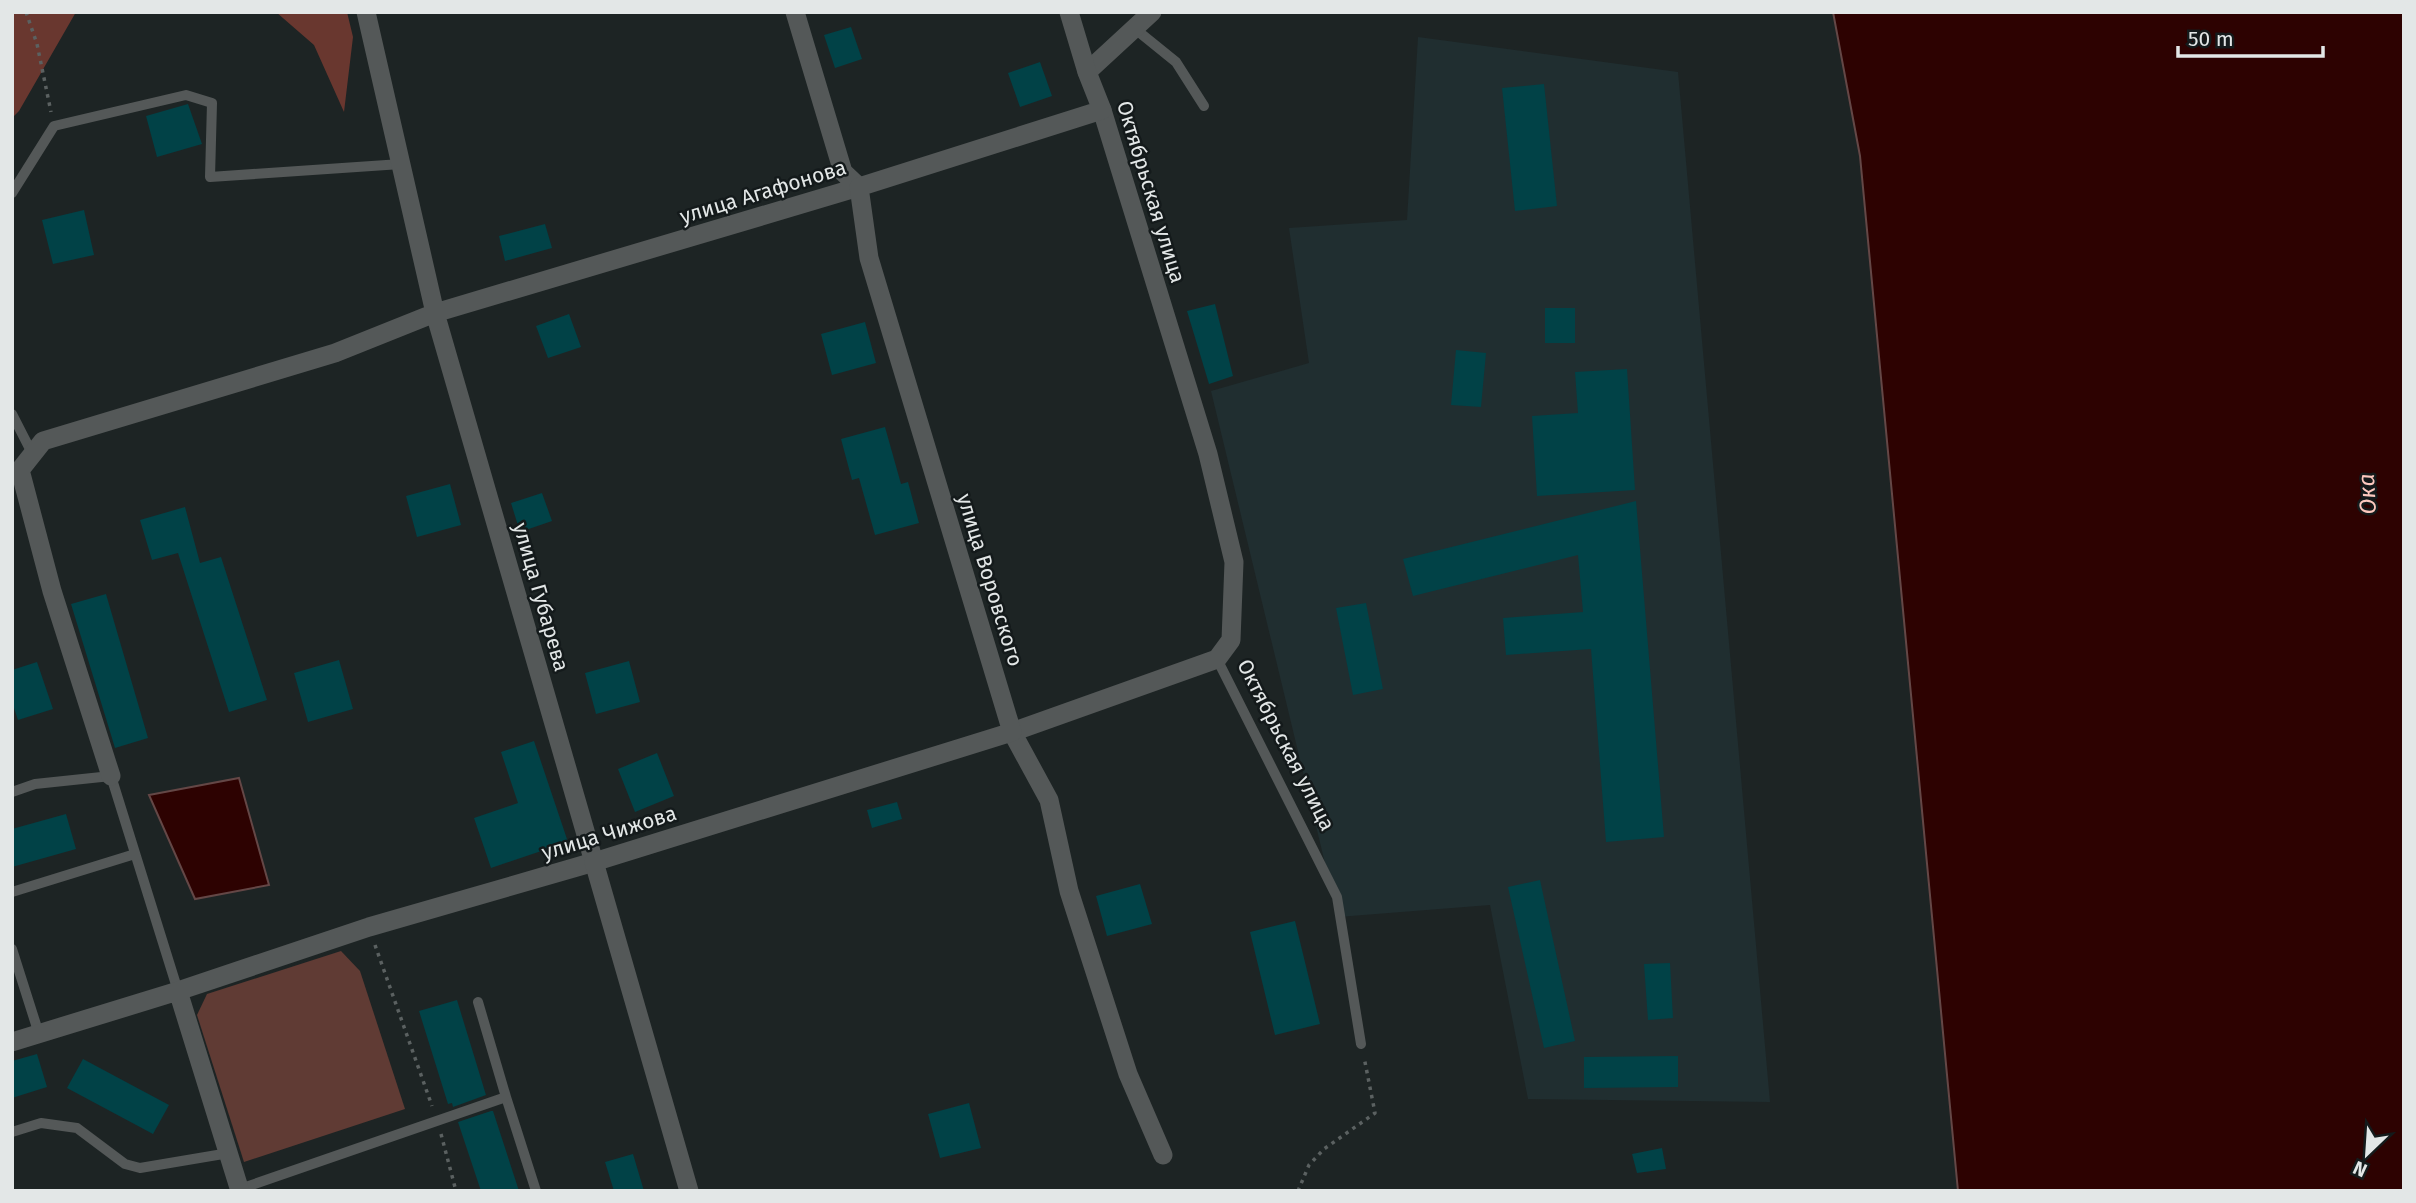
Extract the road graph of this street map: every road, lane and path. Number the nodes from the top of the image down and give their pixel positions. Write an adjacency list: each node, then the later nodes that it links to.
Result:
1 (26, 12): 10 (path)
2 (366, 12): 11 (street, улица Губарева)
3 (794, 12): 12 (street, улица Воровского)
4 (1069, 12): 7 (street, Октябрьская улица)
5 (1152, 12): 6 (street)
6 (1134, 28): 7 (street); 8 (lane)
7 (1087, 72): 9 (street, Октябрьская улица)
8 (1204, 106)
9 (1102, 110): 12 (street, улица Агафонова); 17 (street, Октябрьская улица)
10 (54, 126): 11 (lane); 13 (lane)
11 (401, 164): 14 (street, улица Губарева)
12 (859, 187): 14 (street, улица Агафонова); 18 (street, улица Воровского)
13 (12, 193)
14 (435, 313): 16 (street, улица Агафонова); 22 (street, улица Губарева)
15 (12, 414): 16 (lane)
16 (33, 454): 19 (street)
17 (1217, 659): 18 (street, улица Чижова); 30 (lane, Октябрьская улица)
18 (1012, 732): 22 (street, улица Чижова); 35 (street, улица Воровского)
19 (111, 776): 20 (lane); 21 (lane)
20 (12, 792)
21 (135, 854): 23 (lane); 26 (lane)
22 (594, 862): 24 (street, улица Чижова); 39 (street, улица Губарева)
23 (12, 892)
24 (369, 927): 26 (street, улица Чижова); 32 (path)
25 (12, 949): 28 (lane)
26 (178, 991): 28 (street, улица Чижова); 34 (street)
27 (478, 1002): 31 (lane)
28 (39, 1034): 29 (street, улица Чижова)
29 (12, 1042)
30 (1361, 1044): 40 (path)
31 (506, 1097): 32 (lane); 38 (lane)
32 (437, 1120): 36 (lane); 37 (path)
33 (12, 1132): 34 (lane)
34 (229, 1153): 36 (street)
35 (1163, 1155)
36 (240, 1190)
37 (457, 1191)
38 (536, 1191)
39 (689, 1191)
40 (1298, 1191)

